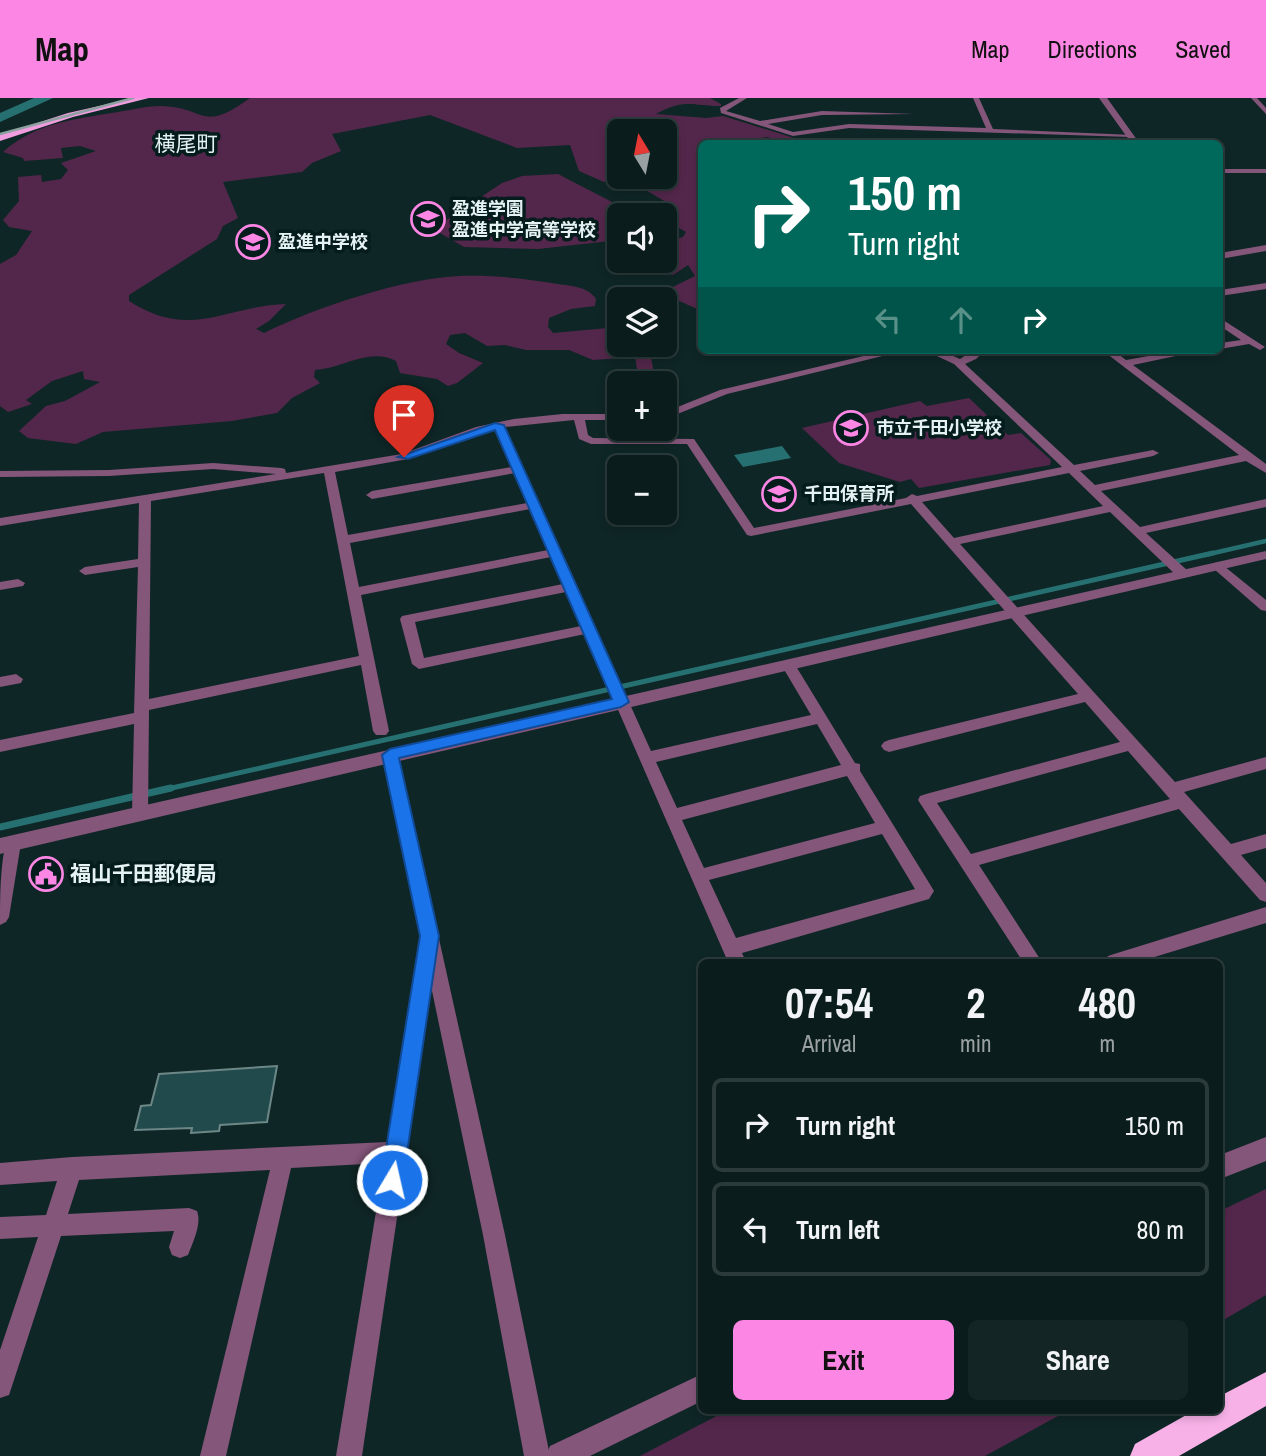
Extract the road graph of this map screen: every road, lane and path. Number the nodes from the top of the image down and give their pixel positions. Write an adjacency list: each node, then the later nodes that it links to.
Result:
1 (118, 98): 7 (street)
2 (145, 98): 7 (highway)
3 (744, 98): 9 (street)
4 (976, 98): 11 (street)
5 (1102, 98): 12 (street)
6 (1254, 98): 8 (street)
7 (128, 102): 13 (highway)
8 (1266, 112)
9 (759, 123): 10 (street); 10 (street)
10 (915, 128): 11 (street)
11 (991, 131): 12 (street)
12 (1130, 135): 14 (street)
13 (0, 138)
14 (1133, 140)
15 (1266, 170): 16 (street)
16 (1223, 172)
17 (1266, 248): 18 (street)
18 (1252, 252): 19 (street); 20 (street)
19 (1223, 256)
20 (1266, 260)
21 (1266, 286): 22 (street)
22 (1223, 293)
23 (1223, 324): 24 (street)
24 (1250, 341): 25 (street); 26 (street)
25 (1223, 346)
26 (1260, 347)
27 (885, 354): 34 (street)
28 (938, 354): 33 (street)
29 (976, 354): 33 (street)
30 (1113, 354): 32 (street)
31 (1176, 354): 32 (street)
32 (1125, 363): 39 (street)
33 (959, 364): 40 (street)
34 (677, 411)
35 (607, 417): 36 (street)
36 (579, 418): 37 (street); 48 (street)
37 (499, 425): 41 (street); 42 (street)
38 (1153, 453): 40 (street)
39 (1248, 457): 43 (street); 46 (street)
40 (1070, 467): 46 (street); 48 (street)
41 (329, 469): 44 (street); 55 (street)
42 (519, 469): 47 (street); 51 (street)
43 (1266, 470)
44 (293, 473): 45 (street); 49 (street)
45 (0, 474)
46 (1091, 489): 52 (street)
47 (372, 495)
48 (912, 498): 56 (street)
49 (145, 499): 53 (street); 59 (street)
50 (1266, 503): 54 (street)
51 (535, 505): 55 (street); 57 (street)
52 (1111, 508): 54 (street); 56 (street)
53 (0, 522)
54 (1136, 531): 62 (street)
55 (344, 540): 66 (street)
56 (952, 542): 67 (street)
57 (555, 552): 65 (street); 66 (street)
58 (1266, 555): 60 (street)
59 (141, 562): 61 (street); 76 (street)
60 (1219, 566): 62 (street); 68 (street)
61 (85, 571)
62 (1180, 571): 67 (street)
63 (18, 583): 64 (street)
64 (0, 586)
65 (569, 587): 69 (street); 69 (street)
66 (353, 592): 70 (street)
67 (1010, 605): 71 (street); 75 (street)
68 (1266, 607)
69 (587, 629): 74 (street)
70 (367, 659): 76 (street); 78 (street)
71 (789, 666): 74 (street); 77 (street)
72 (16, 679): 73 (street)
73 (0, 682)
74 (617, 693): 82 (street); 83 (street)
75 (1089, 696): 79 (street); 81 (street)
76 (142, 711): 80 (street); 87 (street)
77 (821, 718): 83 (street); 85 (street)
78 (381, 731)
79 (1132, 744): 86 (street); 93 (street)
80 (0, 746)
81 (889, 746)
82 (390, 755): 87 (street); 98 (street)
83 (647, 758): 88 (street)
84 (1266, 763): 86 (street)
85 (854, 768): 88 (street); 89 (street)
86 (1179, 795): 92 (street); 93 (street)
87 (140, 802): 91 (street)
88 (672, 817): 94 (street)
89 (888, 826): 94 (street); 99 (street)
90 (1266, 841): 92 (street)
91 (6, 844): 97 (street)
92 (1229, 852): 95 (street)
93 (966, 862): 100 (street)
94 (699, 876): 99 (street)
95 (1266, 895)
96 (1266, 915): 101 (street)
97 (0, 918)
98 (429, 936): 103 (street); 118 (street)
99 (733, 955)
100 (1031, 959)
101 (1124, 959)
102 (1266, 1149): 105 (street)
103 (397, 1152): 104 (street); 117 (street)
104 (283, 1159): 106 (street); 116 (street)
105 (1223, 1166)
106 (72, 1168): 107 (street); 108 (street)
107 (0, 1174)
108 (53, 1225): 109 (street); 110 (street); 111 (street)
109 (0, 1228)
110 (180, 1247)
111 (0, 1386)
112 (1266, 1388): 114 (highway)
113 (698, 1389): 119 (street)
114 (1223, 1413)
115 (1220, 1414): 120 (highway)
116 (213, 1456)
117 (349, 1456)
118 (537, 1456)
119 (560, 1456)
120 (1147, 1456)

